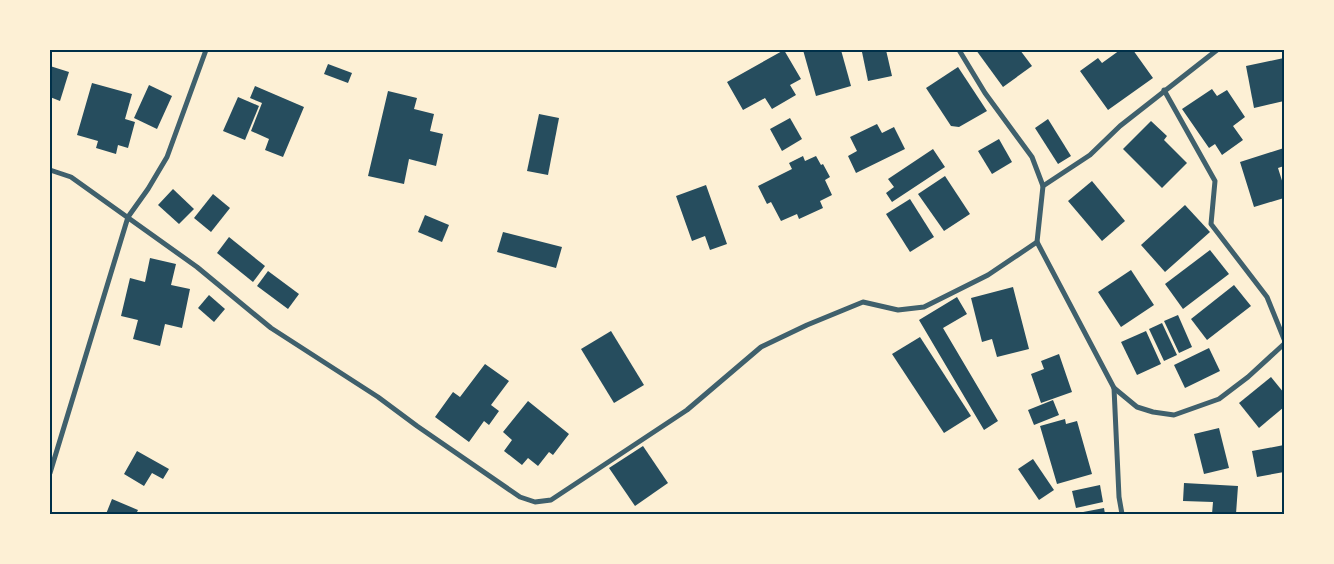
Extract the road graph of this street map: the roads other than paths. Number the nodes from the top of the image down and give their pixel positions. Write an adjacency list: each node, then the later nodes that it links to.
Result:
1 (206, 50): 7 (street)
2 (959, 50): 6 (street)
3 (1217, 50): 4 (street)
4 (1164, 90): 6 (street); 9 (street)
5 (50, 170): 7 (street)
6 (1043, 186): 8 (street)
7 (128, 217): 8 (street); 12 (street)
8 (1037, 242): 11 (street)
9 (1284, 339)
10 (1284, 344): 11 (street)
11 (1114, 388): 13 (street)
12 (50, 472)
13 (1122, 514)

